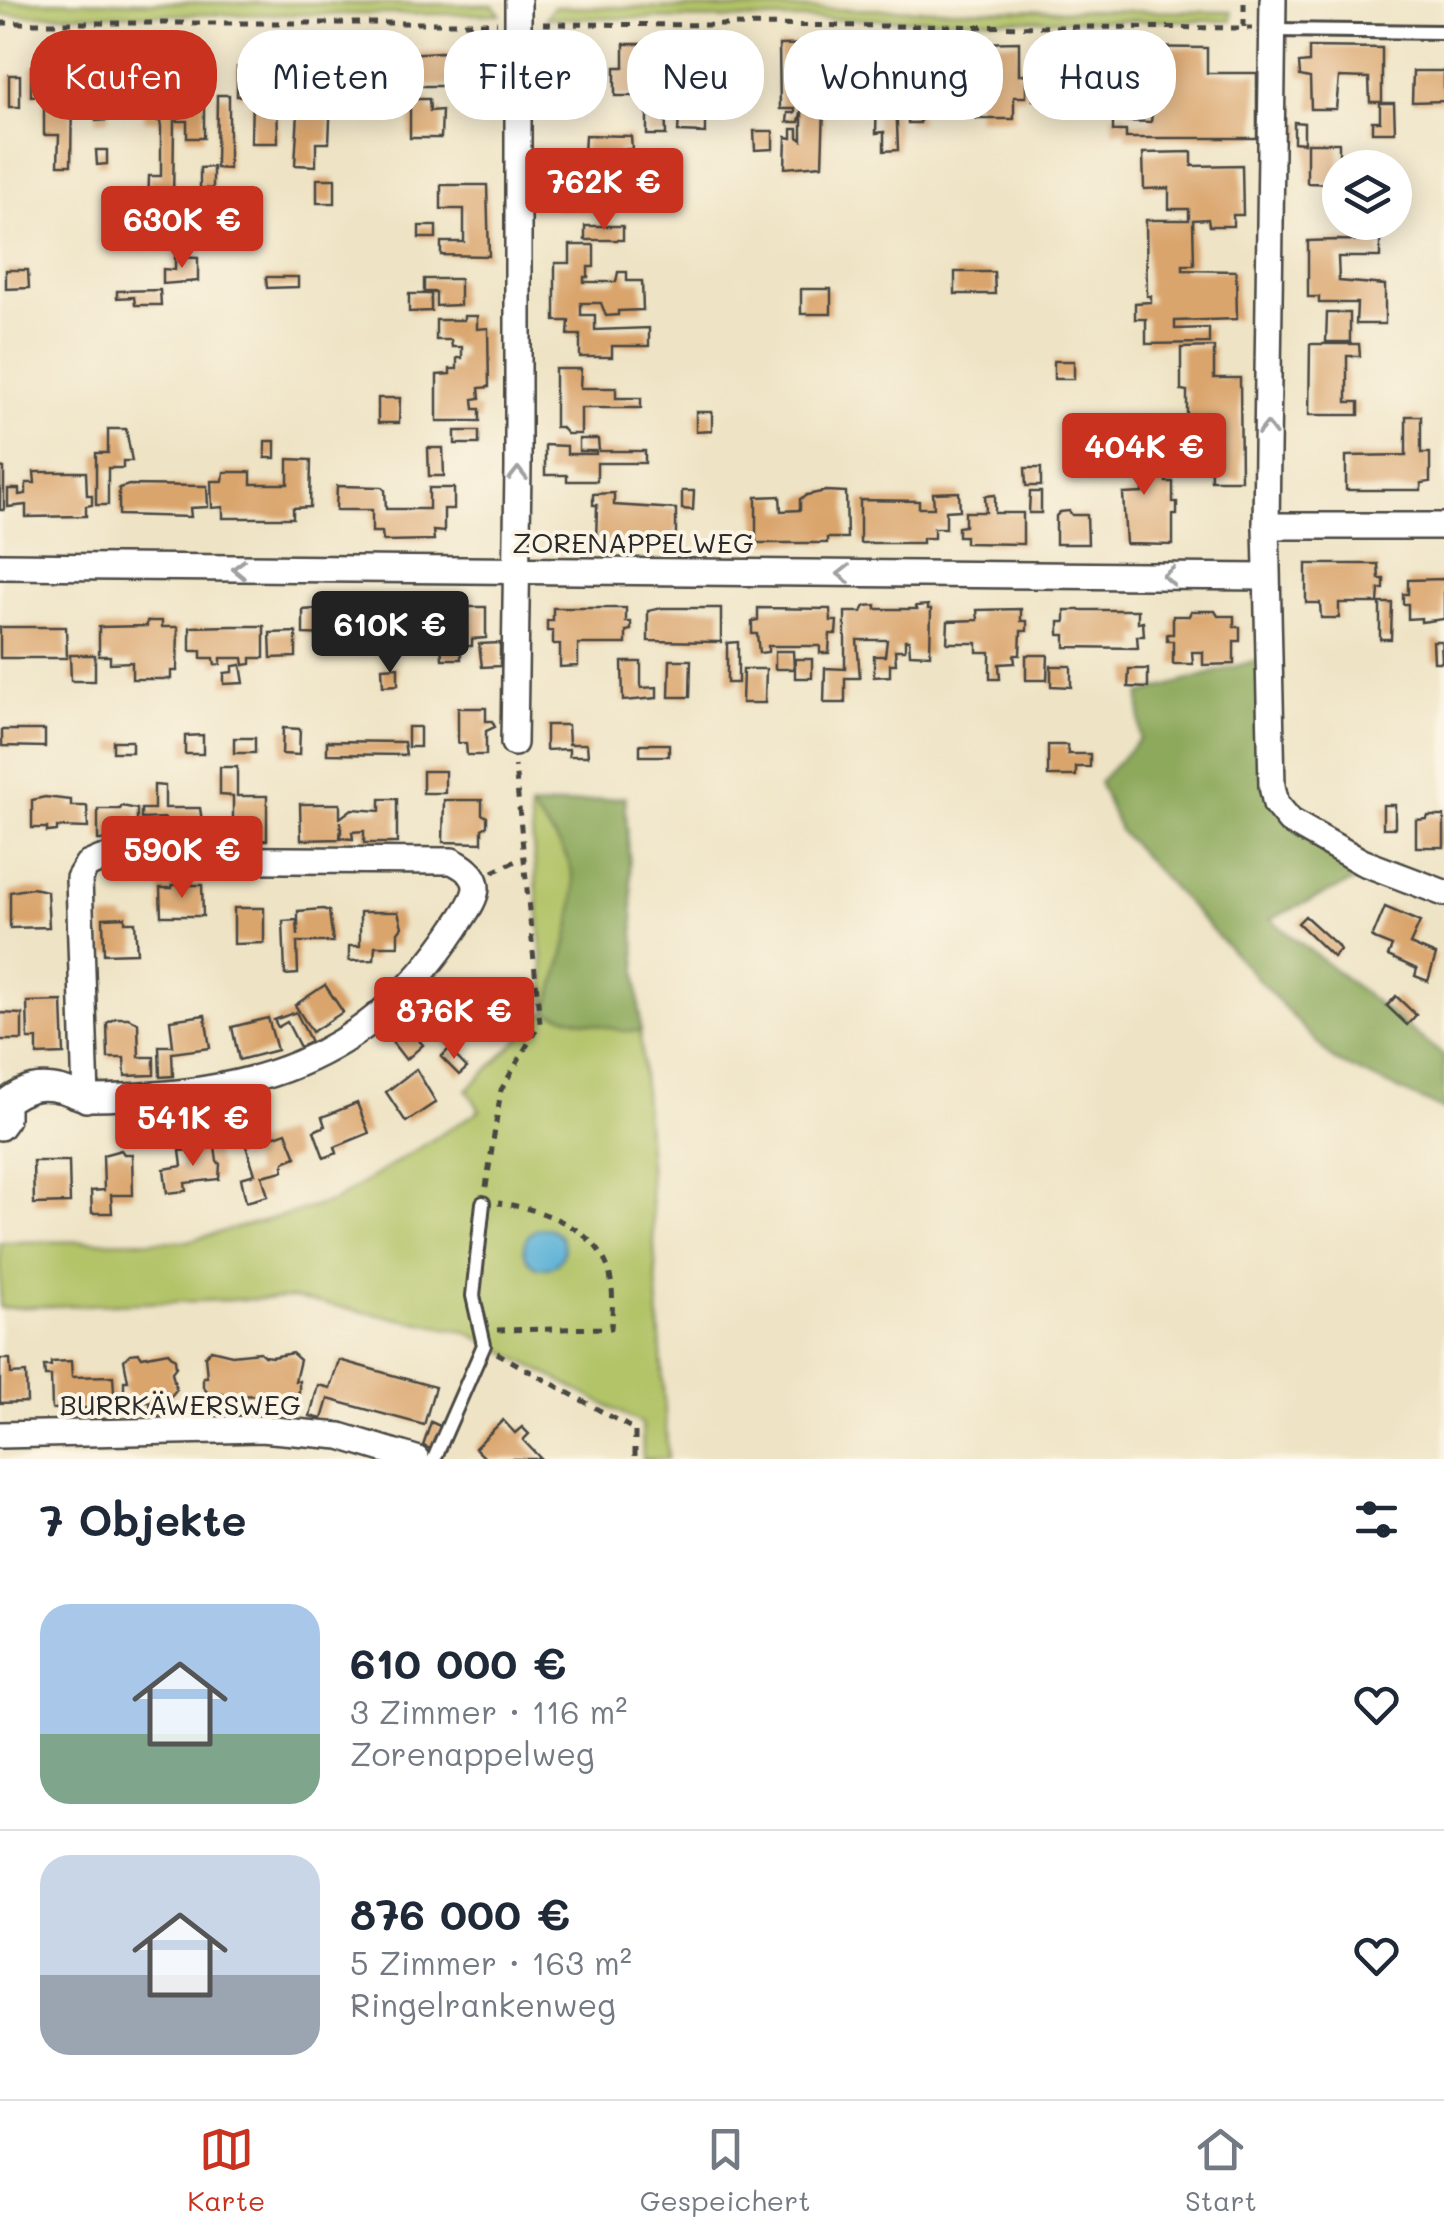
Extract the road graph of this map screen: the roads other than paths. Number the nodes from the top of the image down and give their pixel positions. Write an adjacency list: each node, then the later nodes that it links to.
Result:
1 (1273, 0): 3 (street)
2 (518, 12): 8 (street, one-way to 2)
3 (1273, 30): 4 (lane); 5 (street, one-way to 3)
4 (1444, 32)
5 (1266, 526): 6 (street); 9 (street)
6 (1444, 526)
7 (0, 566): 8 (street, ZORENAPPELWEG, one-way to 7)
8 (518, 572): 9 (street, ZORENAPPELWEG, one-way to 8); 10 (street)
9 (1266, 577): 11 (street)
10 (514, 743)
11 (1444, 893)
12 (86, 1099): 12 (street); 13 (street)
13 (0, 1127)
14 (483, 1203): 17 (lane)
15 (0, 1435): 16 (street, BURRKÄWERSWEG)
16 (416, 1459)
17 (434, 1459)

